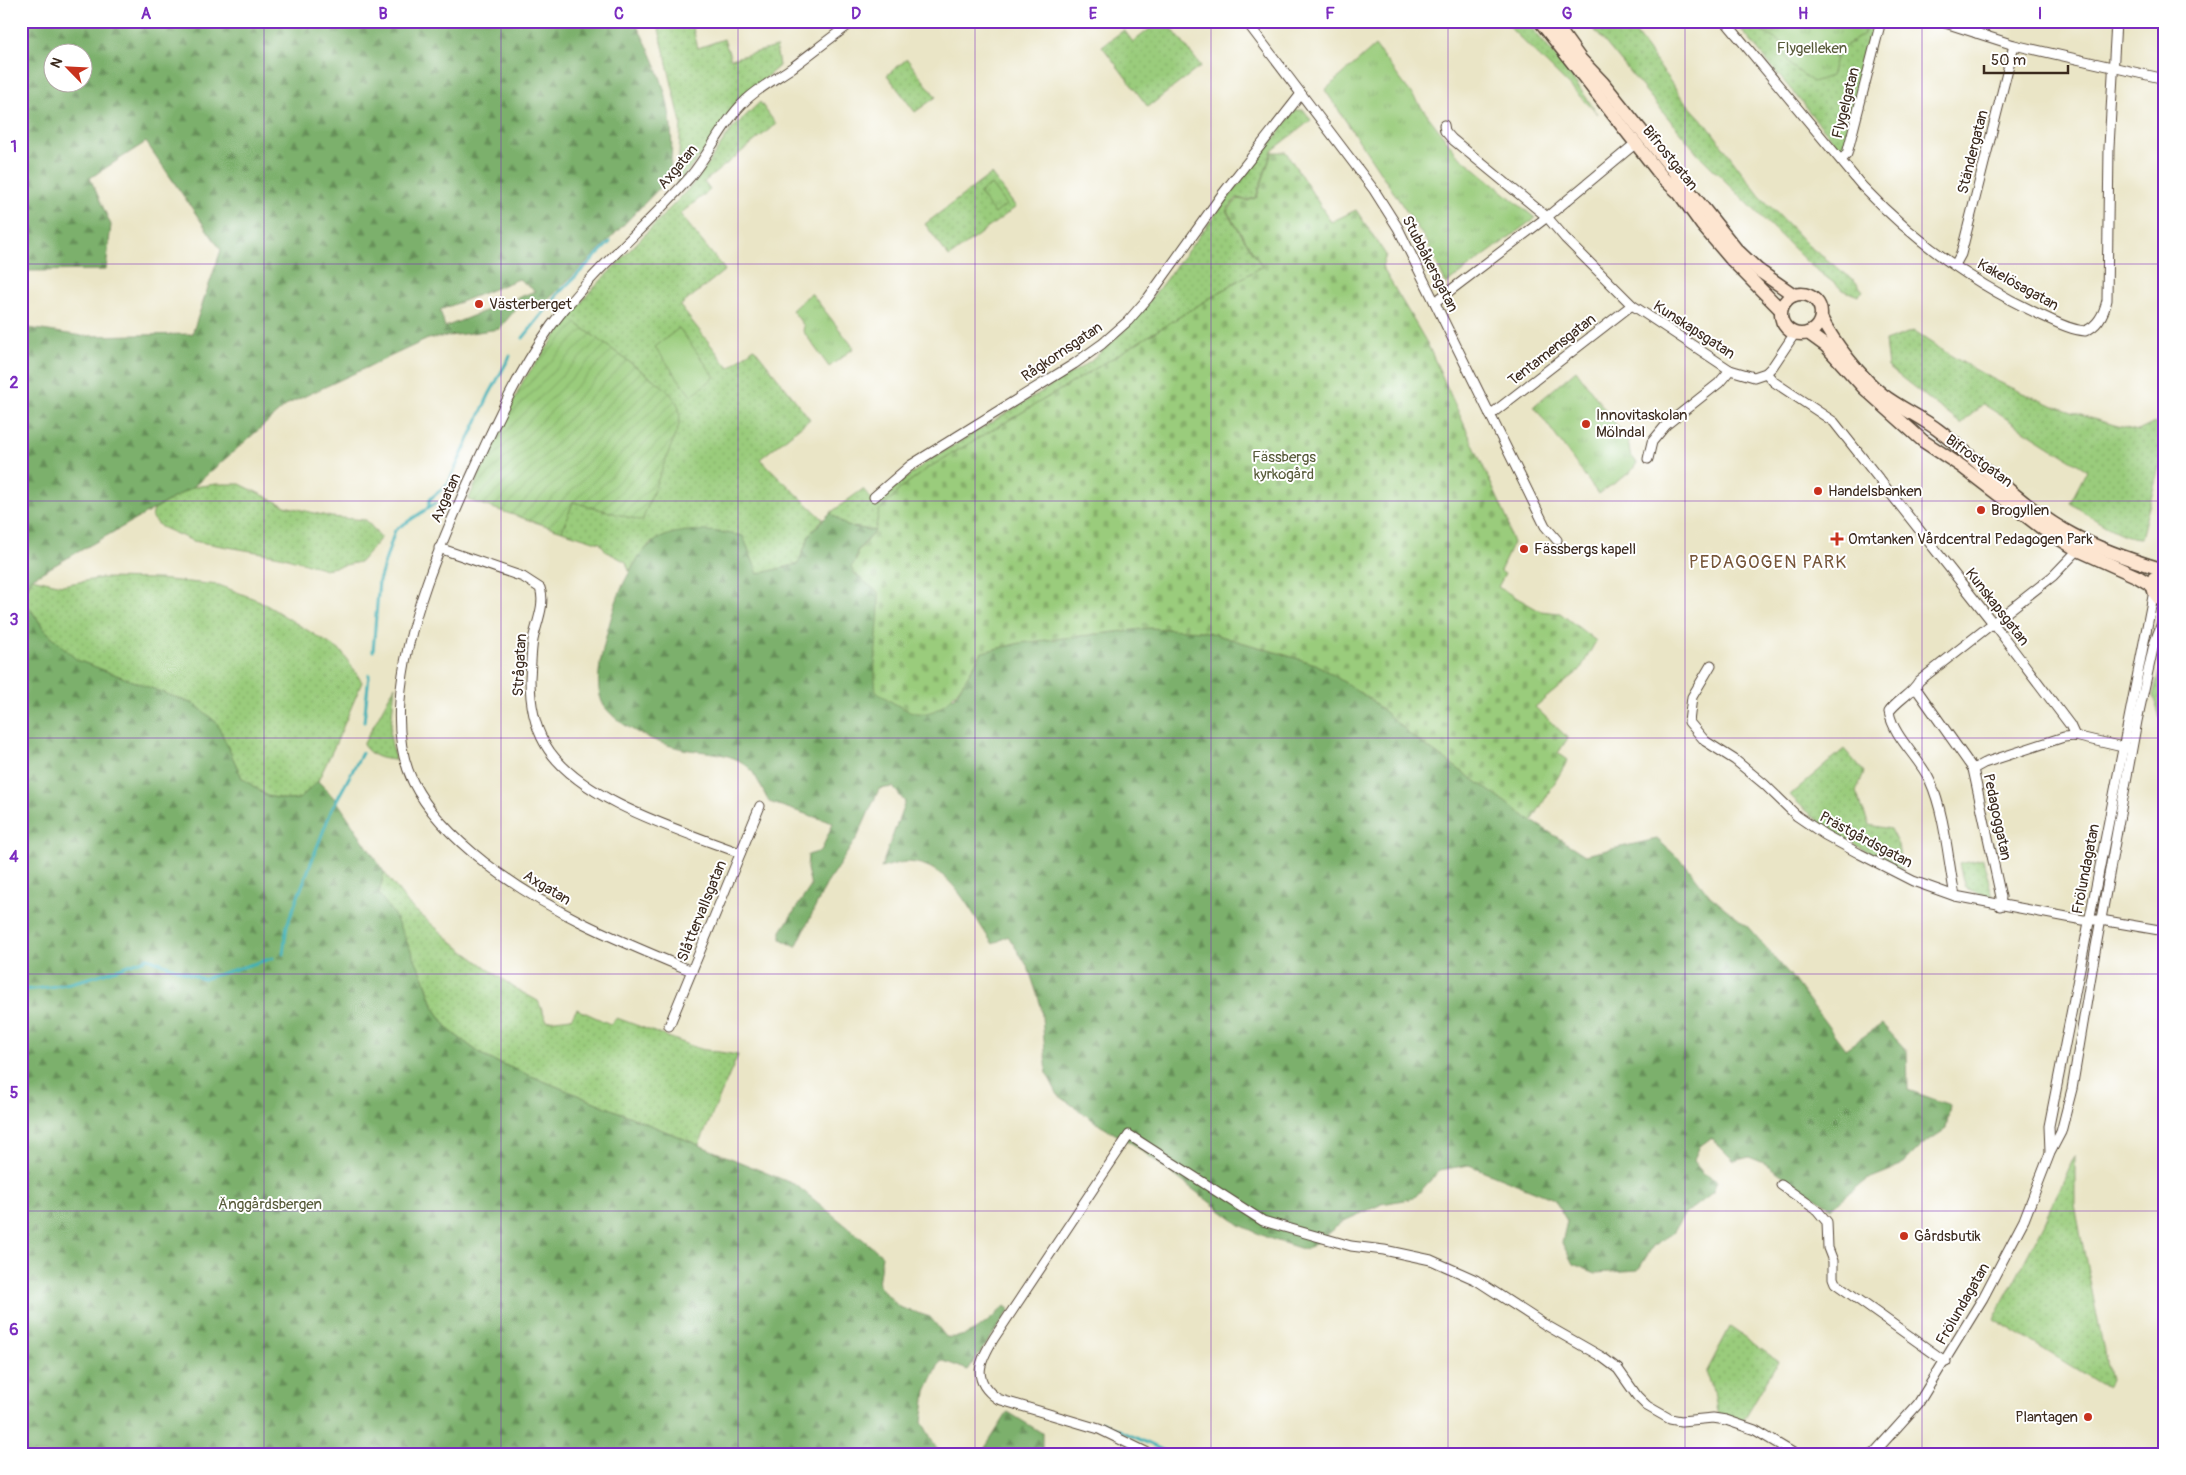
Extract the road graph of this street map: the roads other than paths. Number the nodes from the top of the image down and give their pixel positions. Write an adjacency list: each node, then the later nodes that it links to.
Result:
1 (854, 21): 32 (street, Axgatan)
2 (1246, 21): 14 (street, Stubbåkersgatan)
3 (1540, 21): 16 (main road, Bifrostgatan)
4 (1553, 21): 20 (main road, Bifrostgatan)
5 (1726, 21): 17 (street, Kakelösagatan)
6 (1881, 21): 17 (street, Flygelgatan)
7 (1939, 21): 10 (street)
8 (1978, 21): 10 (street)
9 (2116, 21): 12 (street, Kakelösagatan)
10 (1976, 33): 11 (street)
11 (2014, 45): 12 (street); 19 (street, Ständergatan)
12 (2114, 69): 13 (street); 19 (street, Kakelösagatan)
13 (2165, 79)
14 (1301, 94): 21 (street, Stubbåkersgatan); 30 (street, Rågkornsgatan)
15 (1444, 125): 18 (street, Kunskapsgatan)
16 (1636, 144): 18 (street); 23 (main road, Bifrostgatan)
17 (1841, 160): 19 (street, Kakelösagatan)
18 (1547, 217): 21 (street); 22 (street, Kunskapsgatan)
19 (1955, 265)
20 (1794, 295): 23 (main road); 24 (main road, Bifrostgatan)
21 (1435, 302): 28 (street, Stubbåkersgatan)
22 (1632, 305): 26 (street, Kunskapsgatan); 28 (street, Tentamensgatan)
23 (1782, 310): 25 (main road, Bifrostgatan)
24 (1821, 318): 25 (main road); 34 (main road, Bifrostgatan)
25 (1801, 333): 27 (street); 33 (main road, Bifrostgatan)
26 (1730, 370): 27 (street, Kunskapsgatan); 29 (street)
27 (1766, 373): 38 (street, Kunskapsgatan)
28 (1490, 415): 31 (street, Stubbåkersgatan)
29 (1648, 459)
30 (874, 497)
31 (1557, 540)
32 (439, 548): 45 (street, Strågatan); 50 (street, Axgatan)
33 (2078, 550): 35 (main road, Bifrostgatan); 38 (street)
34 (2163, 568): 35 (main road, Bifrostgatan)
35 (2153, 589): 36 (main road, Bifrostgatan); 42 (street, Frölundagatan)
36 (2165, 602)
37 (2165, 615): 42 (street, Frölundagatan)
38 (1993, 623): 40 (street); 41 (street, Kunskapsgatan)
39 (1711, 665): 46 (street, Prästgårdsgatan)
40 (1915, 687): 43 (street, Pedagoggatan); 46 (street)
41 (2075, 736): 42 (street); 43 (street)
42 (2128, 748): 48 (street, Frölundagatan)
43 (1973, 769): 47 (street, Pedagoggatan)
44 (760, 806): 45 (street, Slåttervallsgatan)
45 (740, 853): 50 (street, Slåttervallsgatan)
46 (1955, 896): 47 (street, Prästgårdsgatan)
47 (2000, 906): 48 (street, Prästgårdsgatan)
48 (2096, 920): 49 (street, Prästgårdsgatan); 52 (street, Frölundagatan); 52 (street, Frölundagatan)
49 (2165, 932)
50 (692, 971): 51 (street, Slåttervallsgatan)
51 (669, 1026)
52 (2050, 1153): 54 (street, Frölundagatan)
53 (1781, 1185): 54 (street)
54 (1946, 1362): 57 (street, Frölundagatan)
55 (1150, 1454): 56 (street)
56 (1795, 1454)
57 (1874, 1454)

